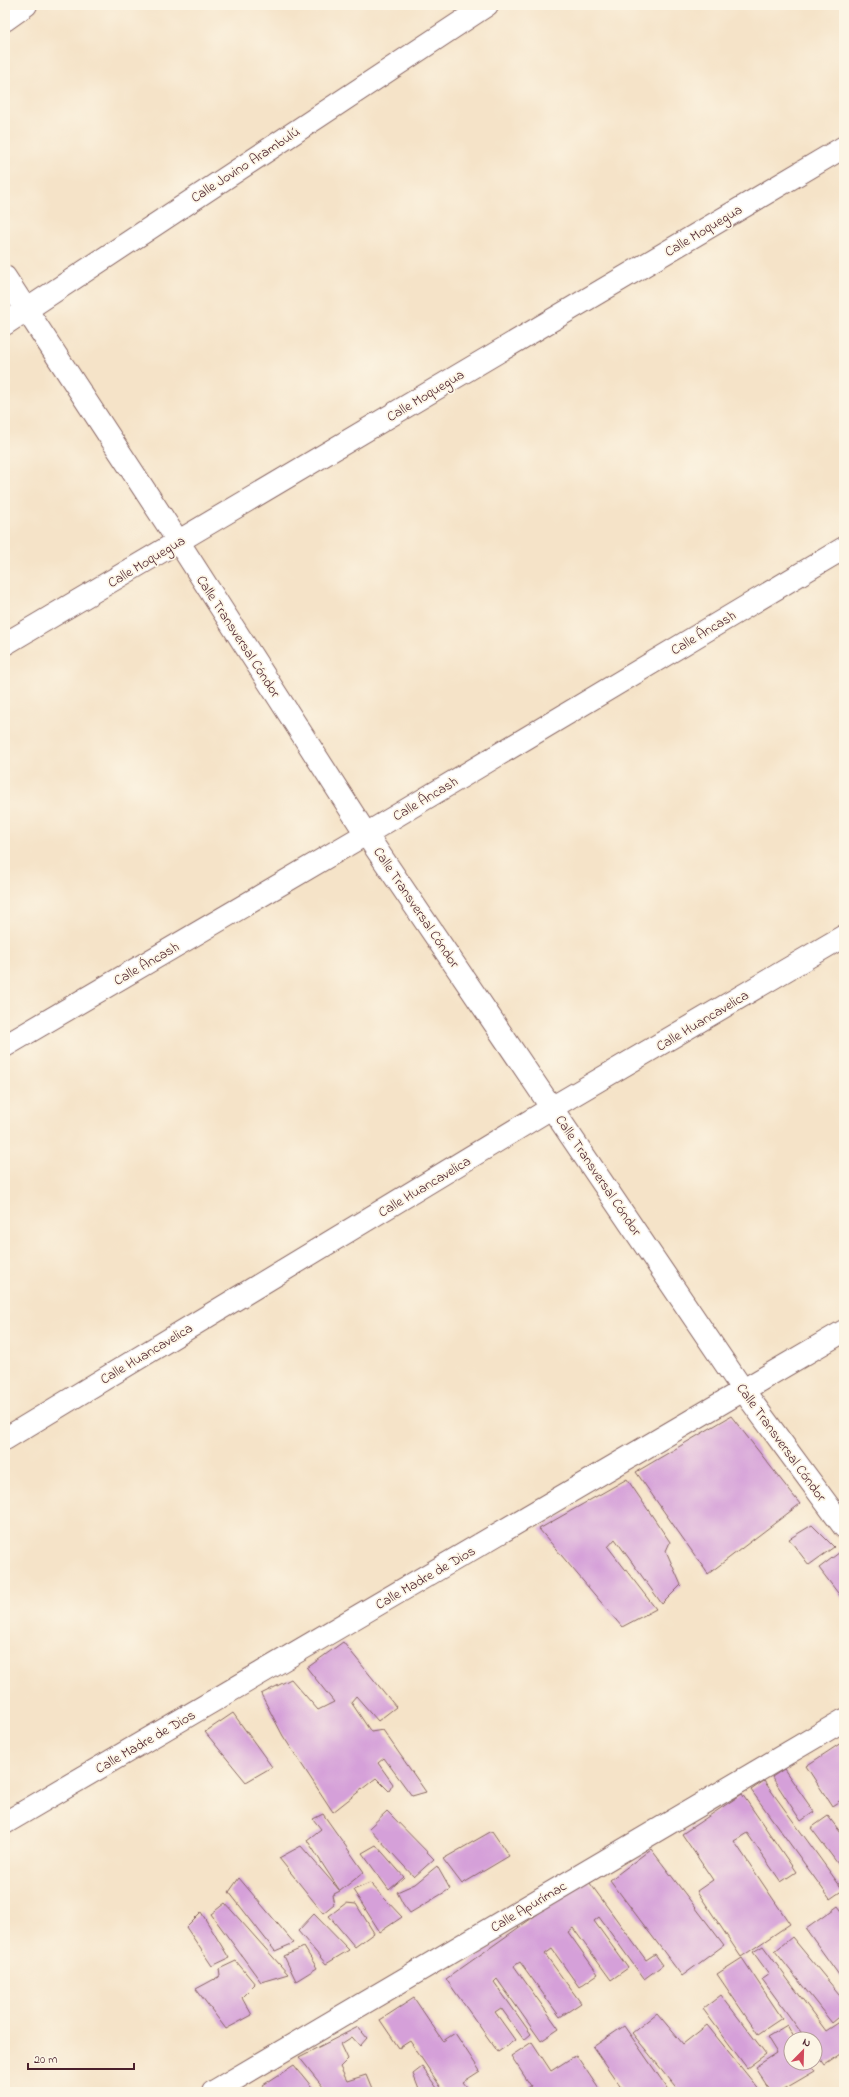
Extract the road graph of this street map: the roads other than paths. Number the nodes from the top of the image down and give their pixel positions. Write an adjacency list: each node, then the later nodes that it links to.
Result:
1 (26, 5): 3 (street)
2 (486, 5): 6 (street, Calle Jovino Arambulú)
3 (5, 20)
4 (844, 147): 8 (street, Calle Moquegua)
5 (5, 277): 6 (street, Calle Transversal Cóndor)
6 (26, 309): 7 (street, Calle Jovino Arambulú); 8 (street, Calle Transversal Cóndor)
7 (5, 324)
8 (178, 541): 10 (street, Calle Moquegua); 11 (street, Calle Transversal Cóndor)
9 (844, 548): 11 (street, Calle Áncash)
10 (5, 644)
11 (366, 834): 13 (street, Calle Áncash); 14 (street, Calle Transversal Cóndor)
12 (844, 936): 14 (street, Calle Huancavelica)
13 (5, 1046)
14 (553, 1107): 16 (street, Calle Transversal Cóndor); 17 (street, Calle Huancavelica)
15 (844, 1331): 16 (street, Calle Madre de Dios)
16 (743, 1390): 18 (street, Calle Transversal Cóndor); 20 (street, Calle Madre de Dios)
17 (5, 1439)
18 (844, 1527)
19 (844, 1720): 21 (street, Calle Apurímac)
20 (5, 1823)
21 (213, 2092)

